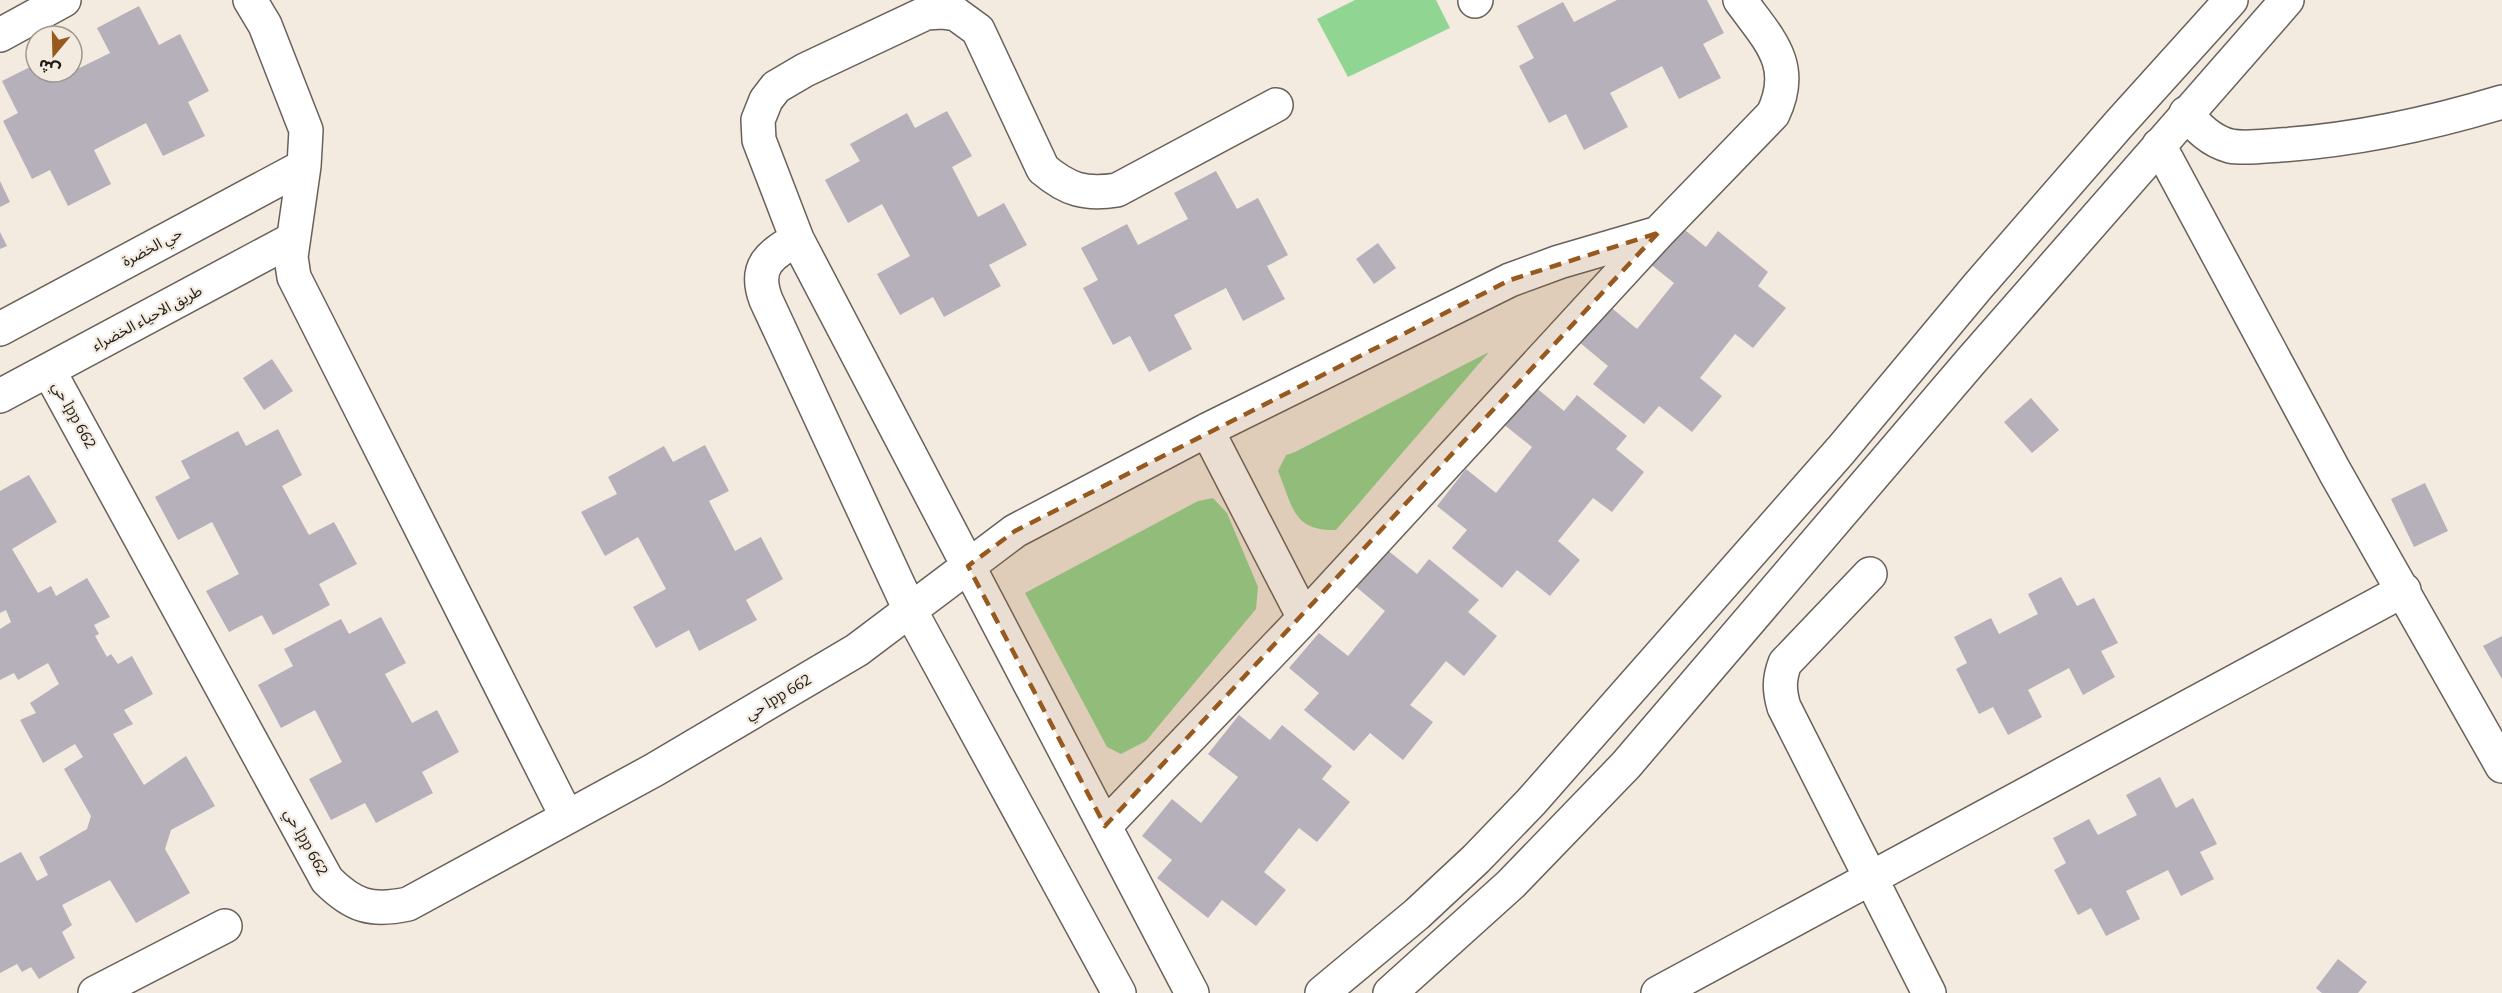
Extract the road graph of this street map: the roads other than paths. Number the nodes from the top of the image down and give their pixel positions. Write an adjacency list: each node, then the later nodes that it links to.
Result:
1 (64, 0): 6 (street)
2 (250, 0): 11 (street)
3 (1740, 0): 12 (street)
4 (2231, 0): 32 (street)
5 (2287, 0): 9 (street)
6 (0, 35)
7 (2502, 102): 9 (street)
8 (1276, 105): 14 (street)
9 (2186, 113): 10 (street)
10 (2159, 145): 21 (street); 33 (street)
11 (304, 166): 13 (street); 15 (street, حي الخضرة)
12 (1658, 233): 18 (street, حي lpp 662); 23 (street)
13 (293, 239): 16 (street, طريق الاحياء الخضراء); 25 (street)
14 (797, 239): 19 (street); 22 (street)
15 (0, 329)
16 (50, 370): 17 (street, طريق الاحياء الخضراء); 25 (street, حي lpp 662)
17 (0, 396)
18 (1207, 430): 19 (street, حي lpp 662); 23 (street)
19 (968, 566): 22 (street, حي lpp 662); 26 (street)
20 (1870, 574): 27 (street)
21 (2404, 590): 24 (street); 27 (street)
22 (910, 610): 25 (street, حي lpp 662); 30 (street)
23 (1304, 618): 26 (street)
24 (2502, 766)
25 (567, 817)
26 (1104, 826): 31 (street)
27 (1871, 878): 34 (street); 35 (street)
28 (225, 926): 29 (street)
29 (95, 993)
30 (1119, 993)
31 (1192, 993)
32 (1322, 993)
33 (1390, 993)
34 (1658, 993)
35 (1929, 993)

